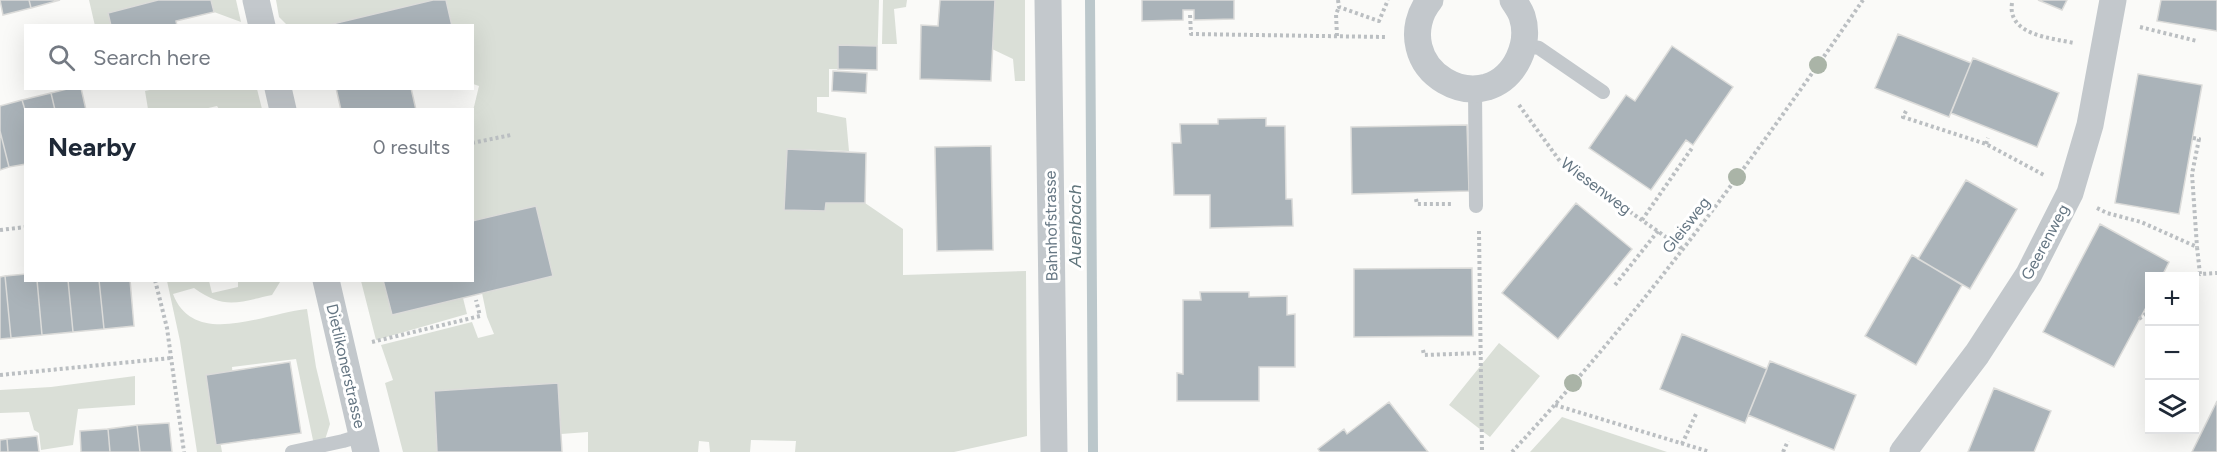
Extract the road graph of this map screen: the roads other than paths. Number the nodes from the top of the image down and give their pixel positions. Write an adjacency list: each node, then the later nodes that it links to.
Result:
1 (1048, 0): 14 (street, Bahnhofstrasse)
2 (1430, 0): 6 (street)
3 (1513, 0): 5 (street)
4 (2112, 10): 15 (street, Geerenweg)
5 (1523, 45): 6 (street); 8 (lane)
6 (1475, 88): 10 (lane)
7 (278, 90): 9 (street)
8 (1603, 92)
9 (283, 108)
10 (1476, 206)
11 (326, 282): 12 (street, Dietlikonerstrasse)
12 (365, 443): 13 (lane)
13 (292, 452)
14 (1054, 452)
15 (1903, 452)

